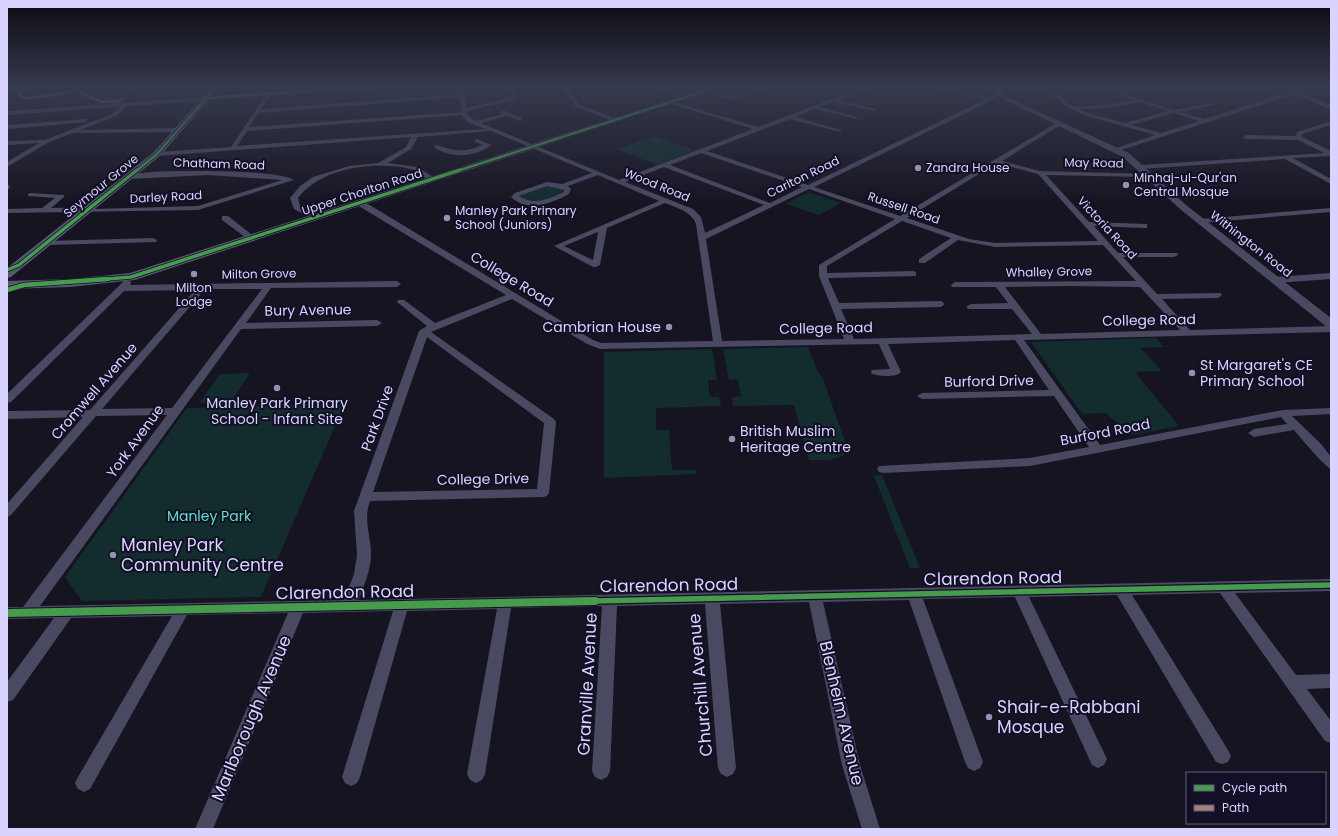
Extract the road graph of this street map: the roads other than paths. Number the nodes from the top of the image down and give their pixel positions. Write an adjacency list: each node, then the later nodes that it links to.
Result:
1 (22, 126): 17 (street)
2 (83, 126): 23 (street)
3 (182, 126): 20 (main road, Seymour Grove)
4 (249, 126): 19 (street)
5 (266, 126): 19 (street)
6 (481, 126): 21 (street, Wood Road)
7 (597, 126): 36 (main road, Upper Chorlton Road)
8 (753, 126): 18 (street)
9 (765, 126): 18 (street)
10 (822, 126): 22 (street)
11 (934, 126): 58 (street, Carlton Road)
12 (1055, 126): 43 (street)
13 (1067, 126): 38 (street, Withington Road)
14 (1128, 126): 24 (street)
15 (1189, 126): 24 (street)
16 (1321, 126): 28 (street)
17 (7, 127)
18 (760, 128): 39 (street)
19 (247, 129): 37 (street)
20 (179, 130): 23 (street); 40 (main road, Seymour Grove)
21 (490, 130): 25 (street); 26 (street, Wood Road)
22 (840, 131)
23 (66, 133): 30 (street)
24 (1161, 135): 38 (street)
25 (415, 136): 37 (street); 45 (street)
26 (507, 137): 29 (street); 36 (street, Wood Road)
27 (1246, 137): 28 (street)
28 (1299, 138): 41 (street)
29 (499, 139)
30 (46, 141): 33 (street); 44 (street)
31 (477, 141): 34 (street)
32 (492, 141): 34 (street)
33 (7, 143)
34 (485, 144): 35 (street)
35 (437, 147)
36 (532, 147): 49 (street, Wood Road); 52 (main road, Upper Chorlton Road)
37 (233, 148): 40 (street)
38 (1118, 149): 47 (street, Withington Road)
39 (702, 151): 46 (street); 58 (street, Russell Road)
40 (157, 154): 51 (main road, Seymour Grove)
41 (1331, 154): 42 (street)
42 (1286, 157): 47 (street); 55 (street)
43 (996, 161): 48 (street); 69 (street)
44 (7, 165)
45 (378, 165): 52 (street); 56 (street)
46 (664, 165): 54 (street); 62 (street)
47 (1140, 167): 50 (street, Withington Road)
48 (1040, 172): 50 (street, May Road); 71 (street, Victoria Road)
49 (598, 174): 54 (street, Wood Road); 57 (street)
50 (1149, 175): 70 (street, Withington Road)
51 (130, 177): 53 (street, Chatham Road); 64 (main road, Seymour Grove)
52 (433, 179): 61 (main road, Upper Chorlton Road)
53 (291, 180): 56 (street, Chatham Road); 64 (street, Darley Road)
54 (619, 182): 60 (street, Wood Road)
55 (1331, 182)
56 (308, 183): 68 (street)
57 (562, 186): 57 (street)
58 (807, 186): 62 (street, Carlton Road); 69 (street, Russell Road)
59 (36, 194): 63 (street)
60 (664, 201): 73 (street); 75 (street, Wood Road)
61 (360, 203): 68 (main road, Upper Chorlton Road); 98 (street, College Road)
62 (770, 205): 75 (street, Carlton Road)
63 (44, 210): 64 (street, Darley Road); 66 (street, Darley Road)
64 (88, 210): 78 (main road, Seymour Grove)
65 (1331, 210): 70 (street)
66 (7, 212)
67 (225, 218): 74 (street)
68 (314, 218): 74 (main road, Upper Chorlton Road)
69 (900, 218): 76 (street, Russell Road); 85 (street)
70 (1200, 221): 88 (street, Withington Road)
71 (1088, 224): 72 (street); 79 (street, Victoria Road)
72 (1144, 226)
73 (603, 227): 73 (street)
74 (252, 238): 87 (main road, Upper Chorlton Road)
75 (702, 238): 115 (street, Wood Road)
76 (956, 238): 79 (street, Russell Road); 82 (street)
77 (153, 240): 78 (street)
78 (47, 243): 83 (main road, Seymour Grove)
79 (1106, 243): 80 (street, Victoria Road)
80 (1116, 255): 81 (street); 91 (street, Victoria Road)
81 (1174, 255)
82 (922, 261)
83 (7, 274)
84 (913, 274): 85 (street)
85 (823, 276): 102 (street)
86 (1331, 276): 88 (street)
87 (131, 277): 93 (main road, Upper Chorlton Road); 96 (street)
88 (1275, 280): 106 (street, Withington Road)
89 (397, 284): 94 (street, Milton Grove)
90 (998, 284): 91 (street, Whalley Grove); 92 (street, Whalley Grove); 103 (street)
91 (1143, 284): 99 (street, Victoria Road)
92 (955, 285)
93 (9, 286)
94 (268, 286): 95 (street, Milton Grove); 107 (street, York Avenue)
95 (202, 287): 96 (street, Milton Grove); 122 (street, Cromwell Avenue)
96 (122, 288): 119 (street)
97 (1218, 295): 99 (street)
98 (511, 296): 108 (street); 115 (street, College Road)
99 (1155, 297): 110 (street, Victoria Road)
100 (401, 302): 108 (street)
101 (941, 304): 102 (street)
102 (835, 306): 114 (street)
103 (1015, 306): 104 (street); 111 (street)
104 (971, 307)
105 (378, 323): 107 (street, Bury Avenue)
106 (1331, 324)
107 (238, 326): 120 (street, York Avenue)
108 (429, 329): 130 (street, Park Drive); 130 (street, College Drive)
109 (1331, 329): 110 (street, College Road)
110 (1188, 333): 111 (street, College Road)
111 (1038, 336): 112 (street, College Road)
112 (1017, 337): 113 (street, College Road); 117 (street)
113 (882, 341): 114 (street, College Road); 116 (street)
114 (850, 342): 115 (street, College Road)
115 (718, 345)
116 (876, 372)
117 (1058, 393): 118 (street, Burford Drive); 127 (street)
118 (922, 396)
119 (7, 400)
120 (176, 411): 122 (street); 147 (street, York Avenue)
121 (1331, 411): 123 (street, Burford Road)
122 (93, 413): 124 (street); 131 (street, Cromwell Avenue)
123 (1283, 413): 125 (street); 127 (street, Burford Road)
124 (7, 415)
125 (1296, 426): 126 (street); 128 (street)
126 (1254, 433)
127 (1098, 449): 129 (street, Burford Road)
128 (1331, 465)
129 (883, 469)
130 (365, 497): 142 (street, Park Drive)
131 (7, 512)
132 (1331, 585): 133 (street, Clarendon Road)
133 (1223, 587): 134 (street, Clarendon Road); 149 (street)
134 (1121, 589): 135 (street, Clarendon Road); 152 (street)
135 (1019, 591): 136 (street, Clarendon Road); 153 (street)
136 (914, 594): 137 (street, Clarendon Road); 154 (street)
137 (815, 596): 138 (street, Clarendon Road); 161 (street, Blenheim Avenue)
138 (712, 598): 139 (street, Clarendon Road); 155 (street, Churchill Avenue)
139 (610, 600): 140 (street, Clarendon Road); 156 (street, Granville Avenue)
140 (505, 602): 141 (street, Clarendon Road); 157 (street)
141 (402, 604): 142 (street, Clarendon Road); 158 (street)
142 (349, 606): 143 (street, Clarendon Road)
143 (298, 607): 144 (street, Clarendon Road); 160 (street, Marlborough Avenue)
144 (183, 610): 145 (street, Clarendon Road); 159 (street)
145 (67, 612): 147 (street, Clarendon Road); 150 (street)
146 (7, 613): 147 (street, Clarendon Road)
147 (27, 613)
148 (1331, 681): 149 (street)
149 (1292, 682): 151 (street)
150 (7, 695)
151 (1331, 735)
152 (1222, 756)
153 (1098, 759)
154 (974, 762)
155 (727, 768)
156 (601, 771)
157 (476, 774)
158 (351, 777)
159 (84, 783)
160 (204, 829)
161 (871, 829)

